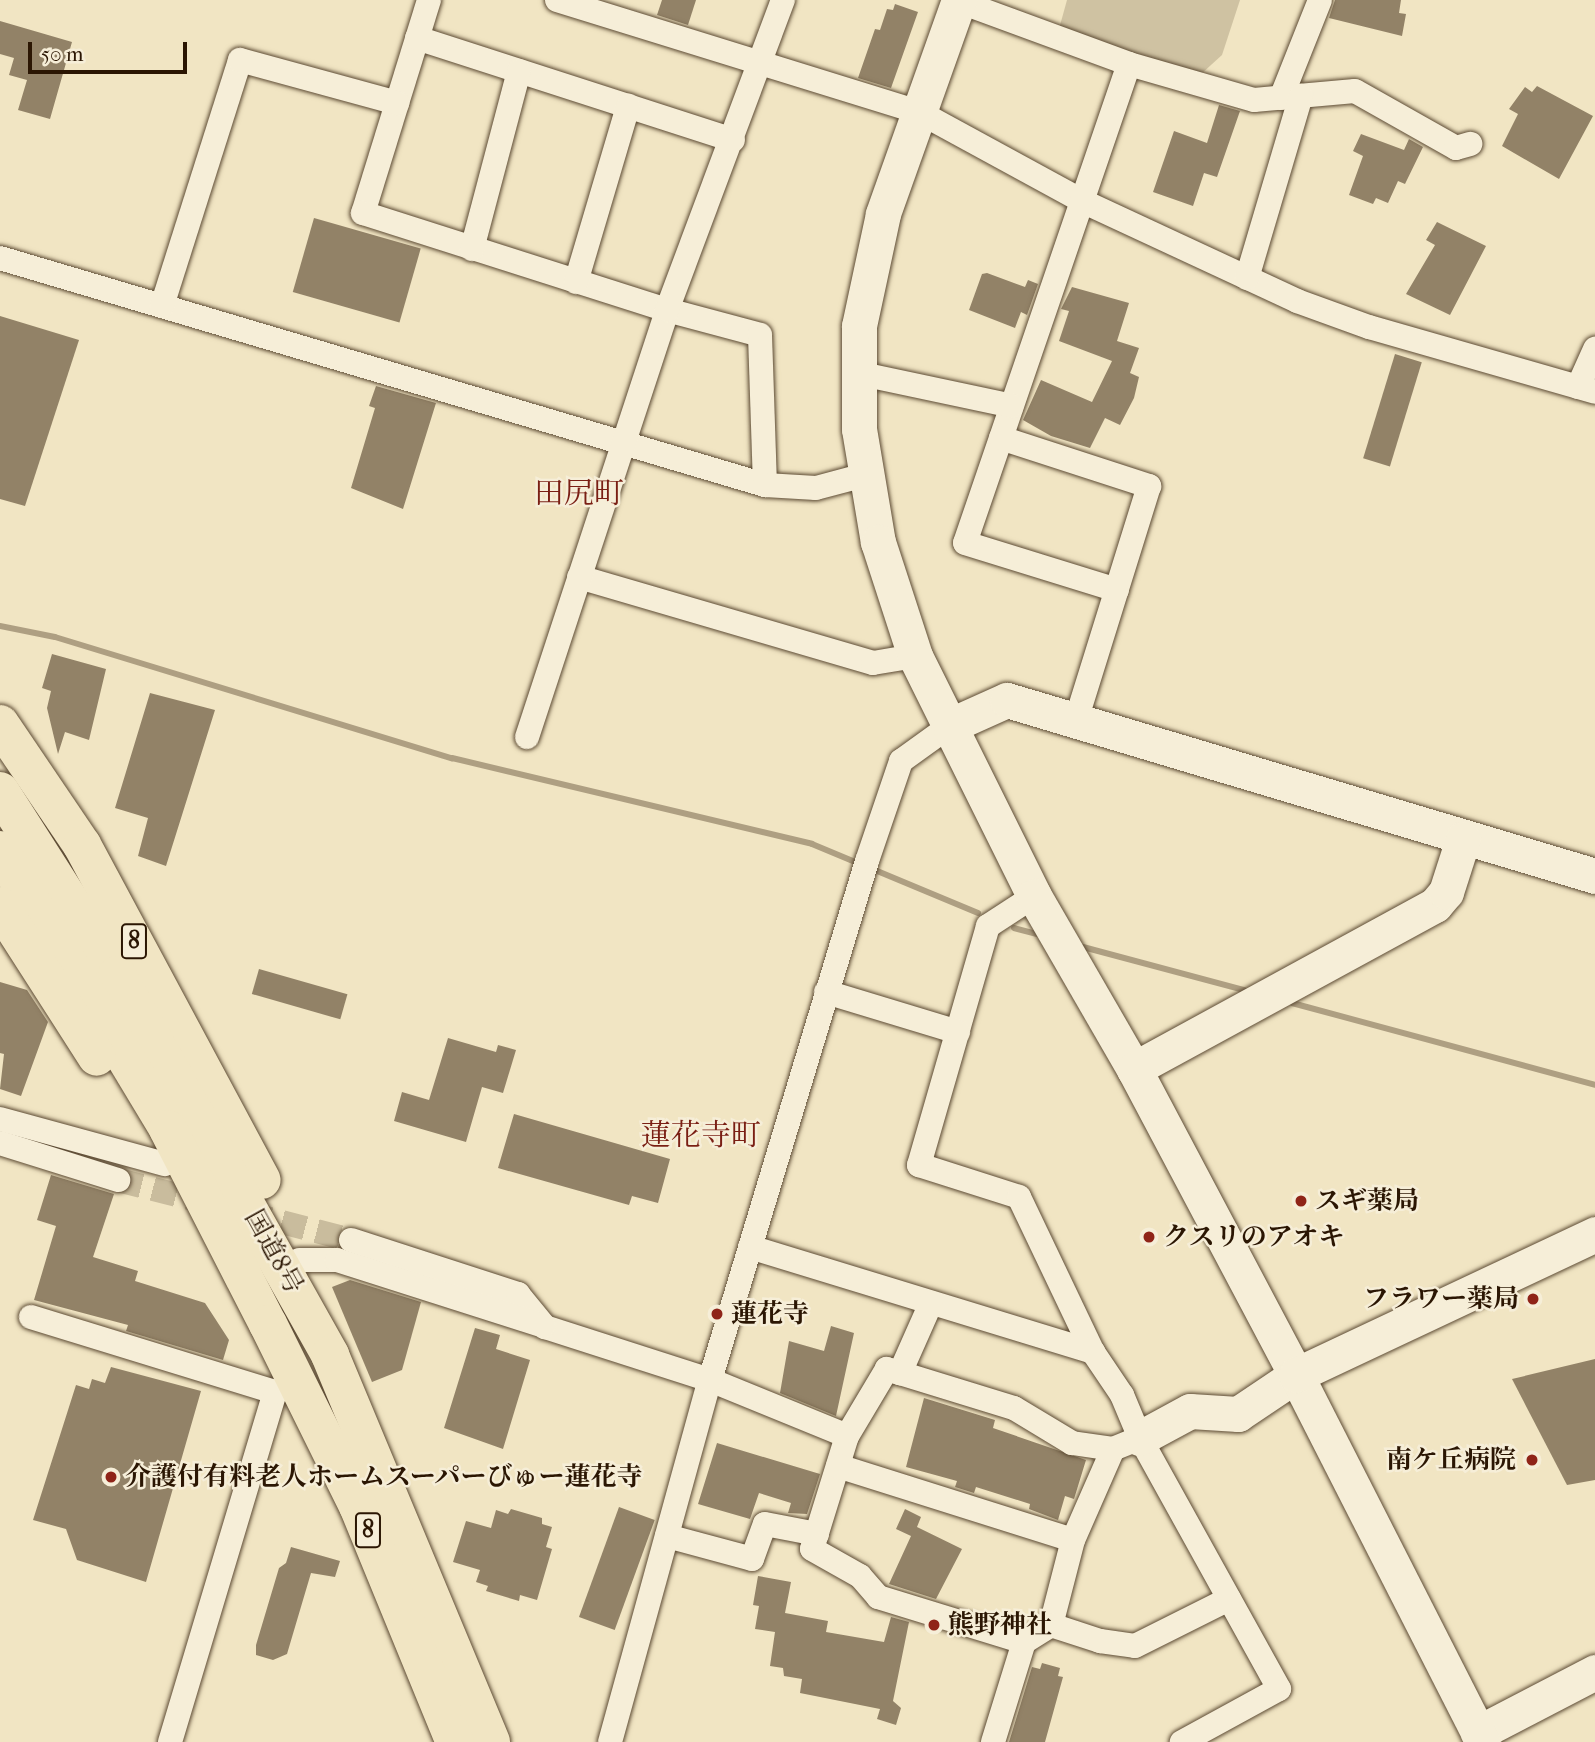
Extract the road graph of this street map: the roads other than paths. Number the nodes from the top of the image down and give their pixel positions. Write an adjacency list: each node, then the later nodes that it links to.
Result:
1 (429, 0): 6 (street)
2 (557, 0): 7 (street)
3 (783, 0): 7 (street)
4 (959, 0): 8 (street); 13 (street)
5 (1320, 0): 10 (street)
6 (417, 38): 9 (street); 11 (street)
7 (759, 63): 13 (street); 14 (street)
8 (1129, 64): 10 (street); 16 (street)
9 (519, 71): 12 (street); 17 (street)
10 (1291, 97): 15 (street); 19 (street)
11 (397, 103): 17 (street); 21 (street)
12 (628, 106): 14 (street); 20 (street)
13 (919, 112): 16 (street); 24 (street)
14 (733, 140): 22 (street)
15 (1470, 144)
16 (1082, 201): 19 (street); 26 (street)
17 (472, 249): 20 (street)
18 (0, 258): 21 (street)
19 (1247, 278): 25 (street)
20 (576, 282): 22 (street)
21 (162, 306): 28 (street)
22 (667, 310): 28 (street); 30 (street)
23 (1595, 349): 25 (street)
24 (857, 373): 26 (street); 29 (street)
25 (1586, 389)
26 (1012, 406): 27 (street)
27 (1001, 438): 32 (street); 32 (street)
28 (621, 443): 30 (street); 31 (street)
29 (865, 475): 30 (street); 33 (street)
30 (765, 485)
31 (579, 577): 33 (street); 37 (street)
32 (1117, 590): 34 (street)
33 (915, 656): 36 (street)
34 (1076, 721): 36 (street); 39 (street)
35 (0, 724): 55 (highway, 8)
36 (951, 725): 42 (street); 45 (street)
37 (527, 737)
38 (0, 791): 44 (highway, 国道8号 / 8)
39 (1463, 839): 41 (street); 47 (street)
40 (0, 850): 44 (highway, 国道8号 / 8)
41 (1595, 876)
42 (1034, 896): 46 (street); 47 (street)
43 (0, 906): 50 (highway, 8)
44 (102, 982): 58 (highway, 国道8号 / 8); 61 (highway, 国道8号 / 8)
45 (826, 992): 46 (street); 54 (street)
46 (958, 1032): 60 (street)
47 (1134, 1069): 63 (street)
48 (0, 1119): 50 (street)
49 (0, 1143): 51 (street)
50 (165, 1164): 58 (highway, 8)
51 (118, 1180)
52 (1595, 1234): 63 (street)
53 (351, 1240): 59 (street)
54 (750, 1247): 56 (street); 64 (street)
55 (299, 1260): 59 (street); 61 (highway, 8)
56 (931, 1303): 60 (street); 62 (street)
57 (31, 1317): 65 (street)
58 (268, 1324): 65 (highway, 国道8号 / 8)
59 (545, 1326): 64 (street)
60 (1093, 1352): 67 (street)
61 (330, 1355): 79 (highway, 国道8号 / 8)
62 (900, 1373): 66 (street); 67 (street)
63 (1296, 1375): 67 (street); 76 (street)
64 (710, 1380): 66 (street); 70 (street)
65 (286, 1387): 77 (street); 78 (highway, 国道8号 / 8)
66 (847, 1436): 68 (street)
67 (1126, 1443): 71 (street); 72 (street)
68 (838, 1466): 69 (street); 71 (street)
69 (817, 1534): 70 (street); 74 (street)
70 (667, 1536): 80 (street)
71 (1073, 1540): 73 (street)
72 (1229, 1599): 73 (street); 82 (street)
73 (1051, 1625): 74 (street)
74 (1024, 1642): 81 (street)
75 (1595, 1672): 76 (street)
76 (1474, 1739)
77 (170, 1742)
78 (455, 1742)
79 (491, 1742)
80 (610, 1742)
81 (993, 1742)
82 (1182, 1742)

